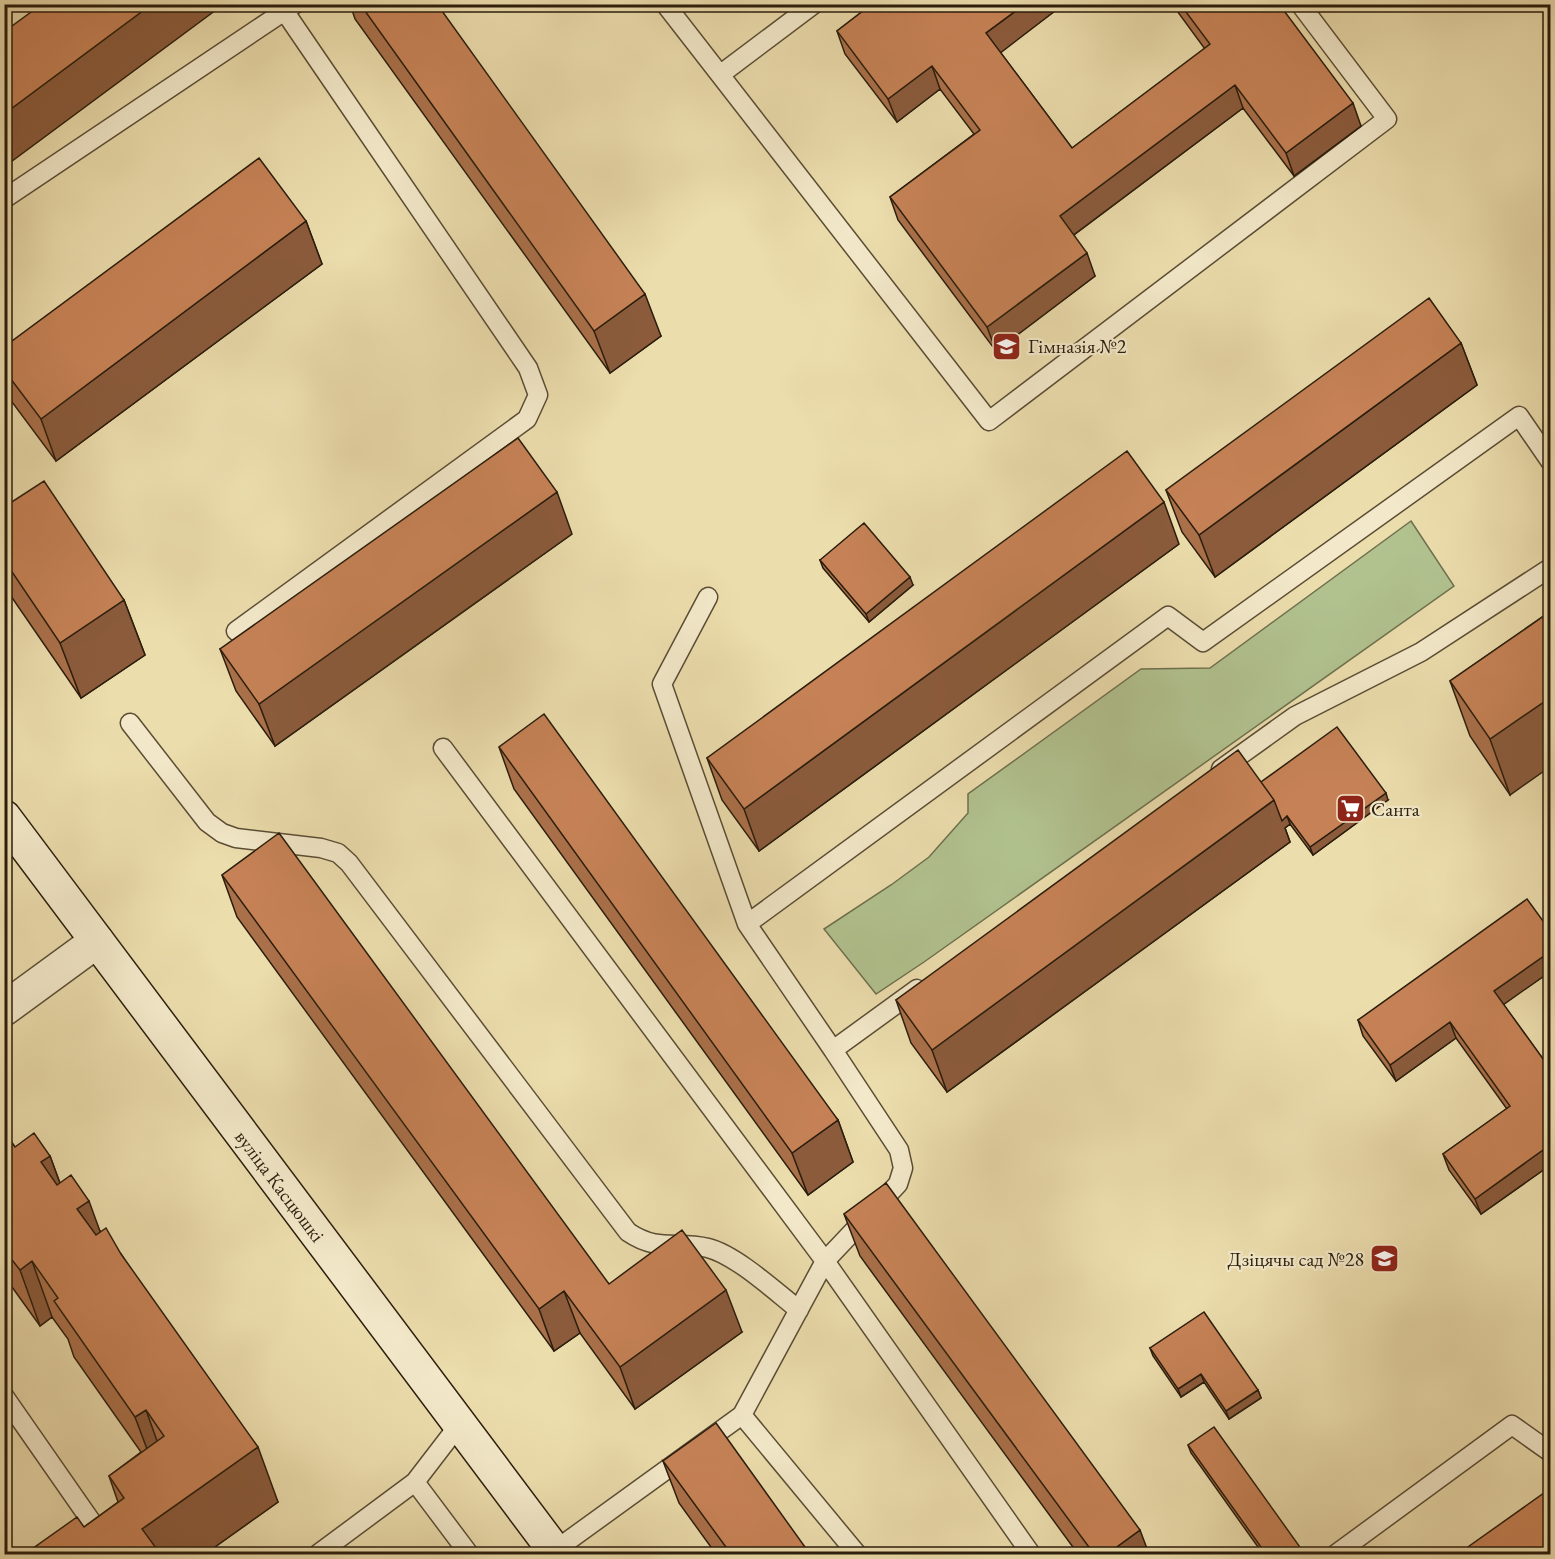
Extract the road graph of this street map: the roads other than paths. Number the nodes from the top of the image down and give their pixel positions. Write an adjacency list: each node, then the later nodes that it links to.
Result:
1 (665, 4): 5 (lane)
2 (814, 4): 5 (lane)
3 (1300, 4): 5 (lane)
4 (290, 8): 6 (lane); 10 (lane)
5 (721, 74)
6 (4, 199)
7 (1551, 461): 15 (lane)
8 (1551, 568): 13 (lane)
9 (708, 597): 15 (lane)
10 (236, 632)
11 (130, 723): 21 (lane)
12 (443, 748): 20 (lane)
13 (1205, 781)
14 (4, 817): 16 (street, вуліца Касцюшкі)
15 (747, 924): 19 (lane)
16 (96, 941): 18 (street); 24 (street, вуліца Касцюшкі)
17 (932, 978): 19 (lane)
18 (4, 1009)
19 (833, 1050): 20 (lane)
20 (825, 1261): 21 (lane); 32 (lane)
21 (799, 1310): 23 (lane)
22 (4, 1396): 28 (lane)
23 (742, 1415): 27 (lane); 31 (lane)
24 (458, 1426): 26 (lane); 27 (street, вуліца Касцюшкі)
25 (1551, 1452): 33 (lane)
26 (415, 1482): 29 (lane); 30 (lane)
27 (555, 1552)
28 (114, 1554)
29 (318, 1554)
30 (469, 1554)
31 (857, 1554)
32 (1031, 1554)
33 (1336, 1554)

